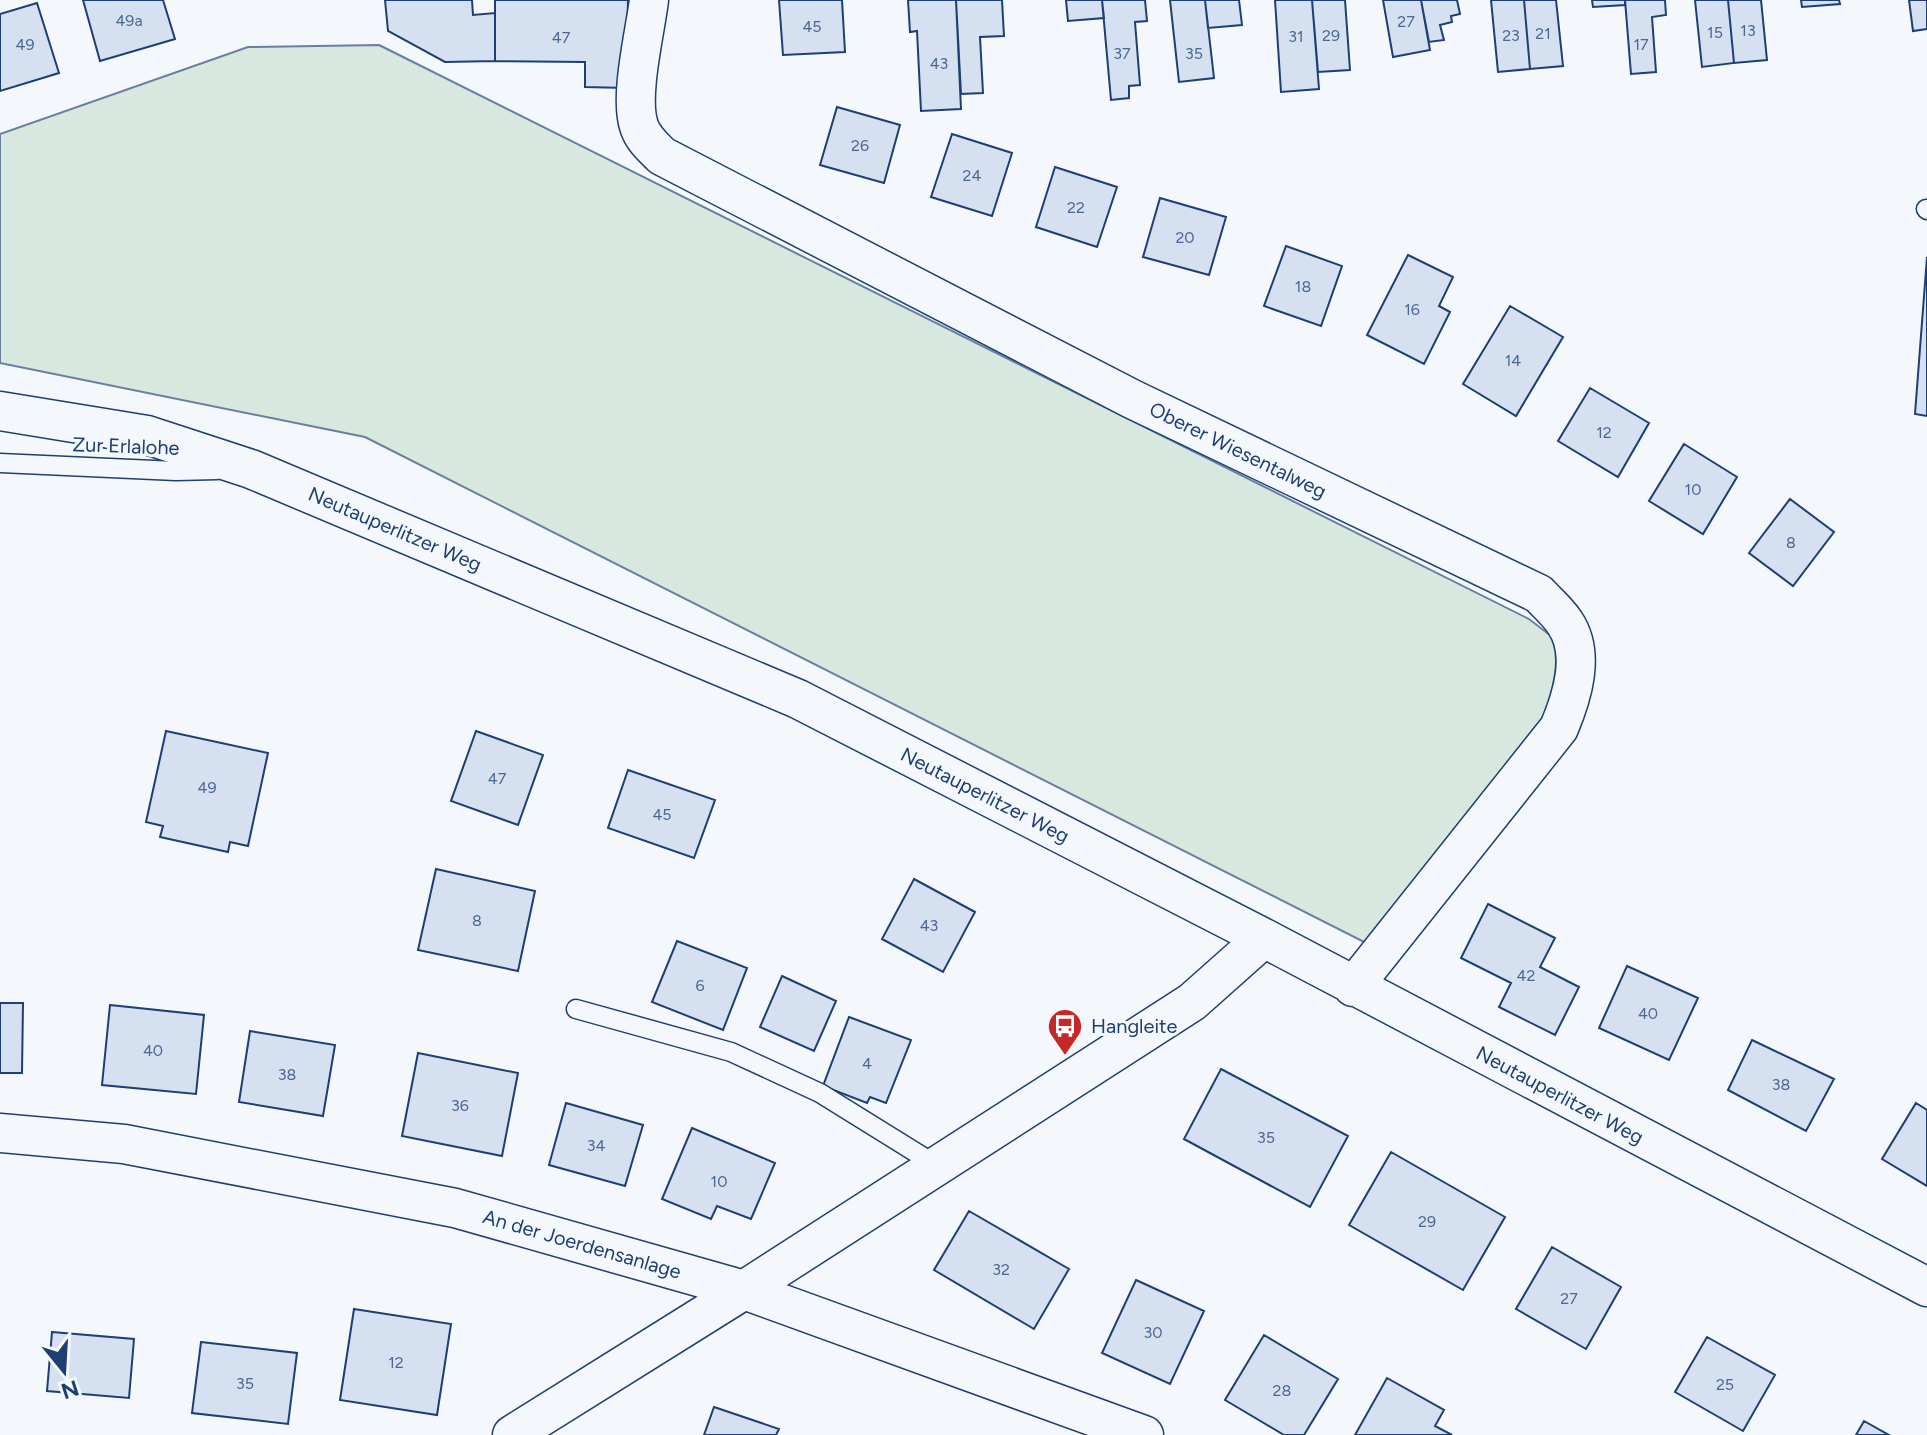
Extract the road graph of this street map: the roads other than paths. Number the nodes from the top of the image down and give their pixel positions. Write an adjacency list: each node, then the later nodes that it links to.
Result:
1 (649, 0): 6 (street, Oberer Wiesentalweg)
2 (0, 411): 4 (street, Neutauperlitzer Weg)
3 (0, 463): 4 (lane, Zur Erlalohe)
4 (251, 469): 5 (street, Neutauperlitzer Weg)
5 (1264, 938): 6 (street, Neutauperlitzer Weg); 9 (street)
6 (1353, 987): 10 (street, Neutauperlitzer Weg)
7 (576, 1009): 9 (lane)
8 (0, 1133): 11 (street, An der Joerdensanlage)
9 (936, 1165): 11 (street)
10 (1927, 1287)
11 (744, 1290): 12 (street); 13 (street, An der Joerdensanlage)
12 (512, 1435)
13 (1144, 1435)

